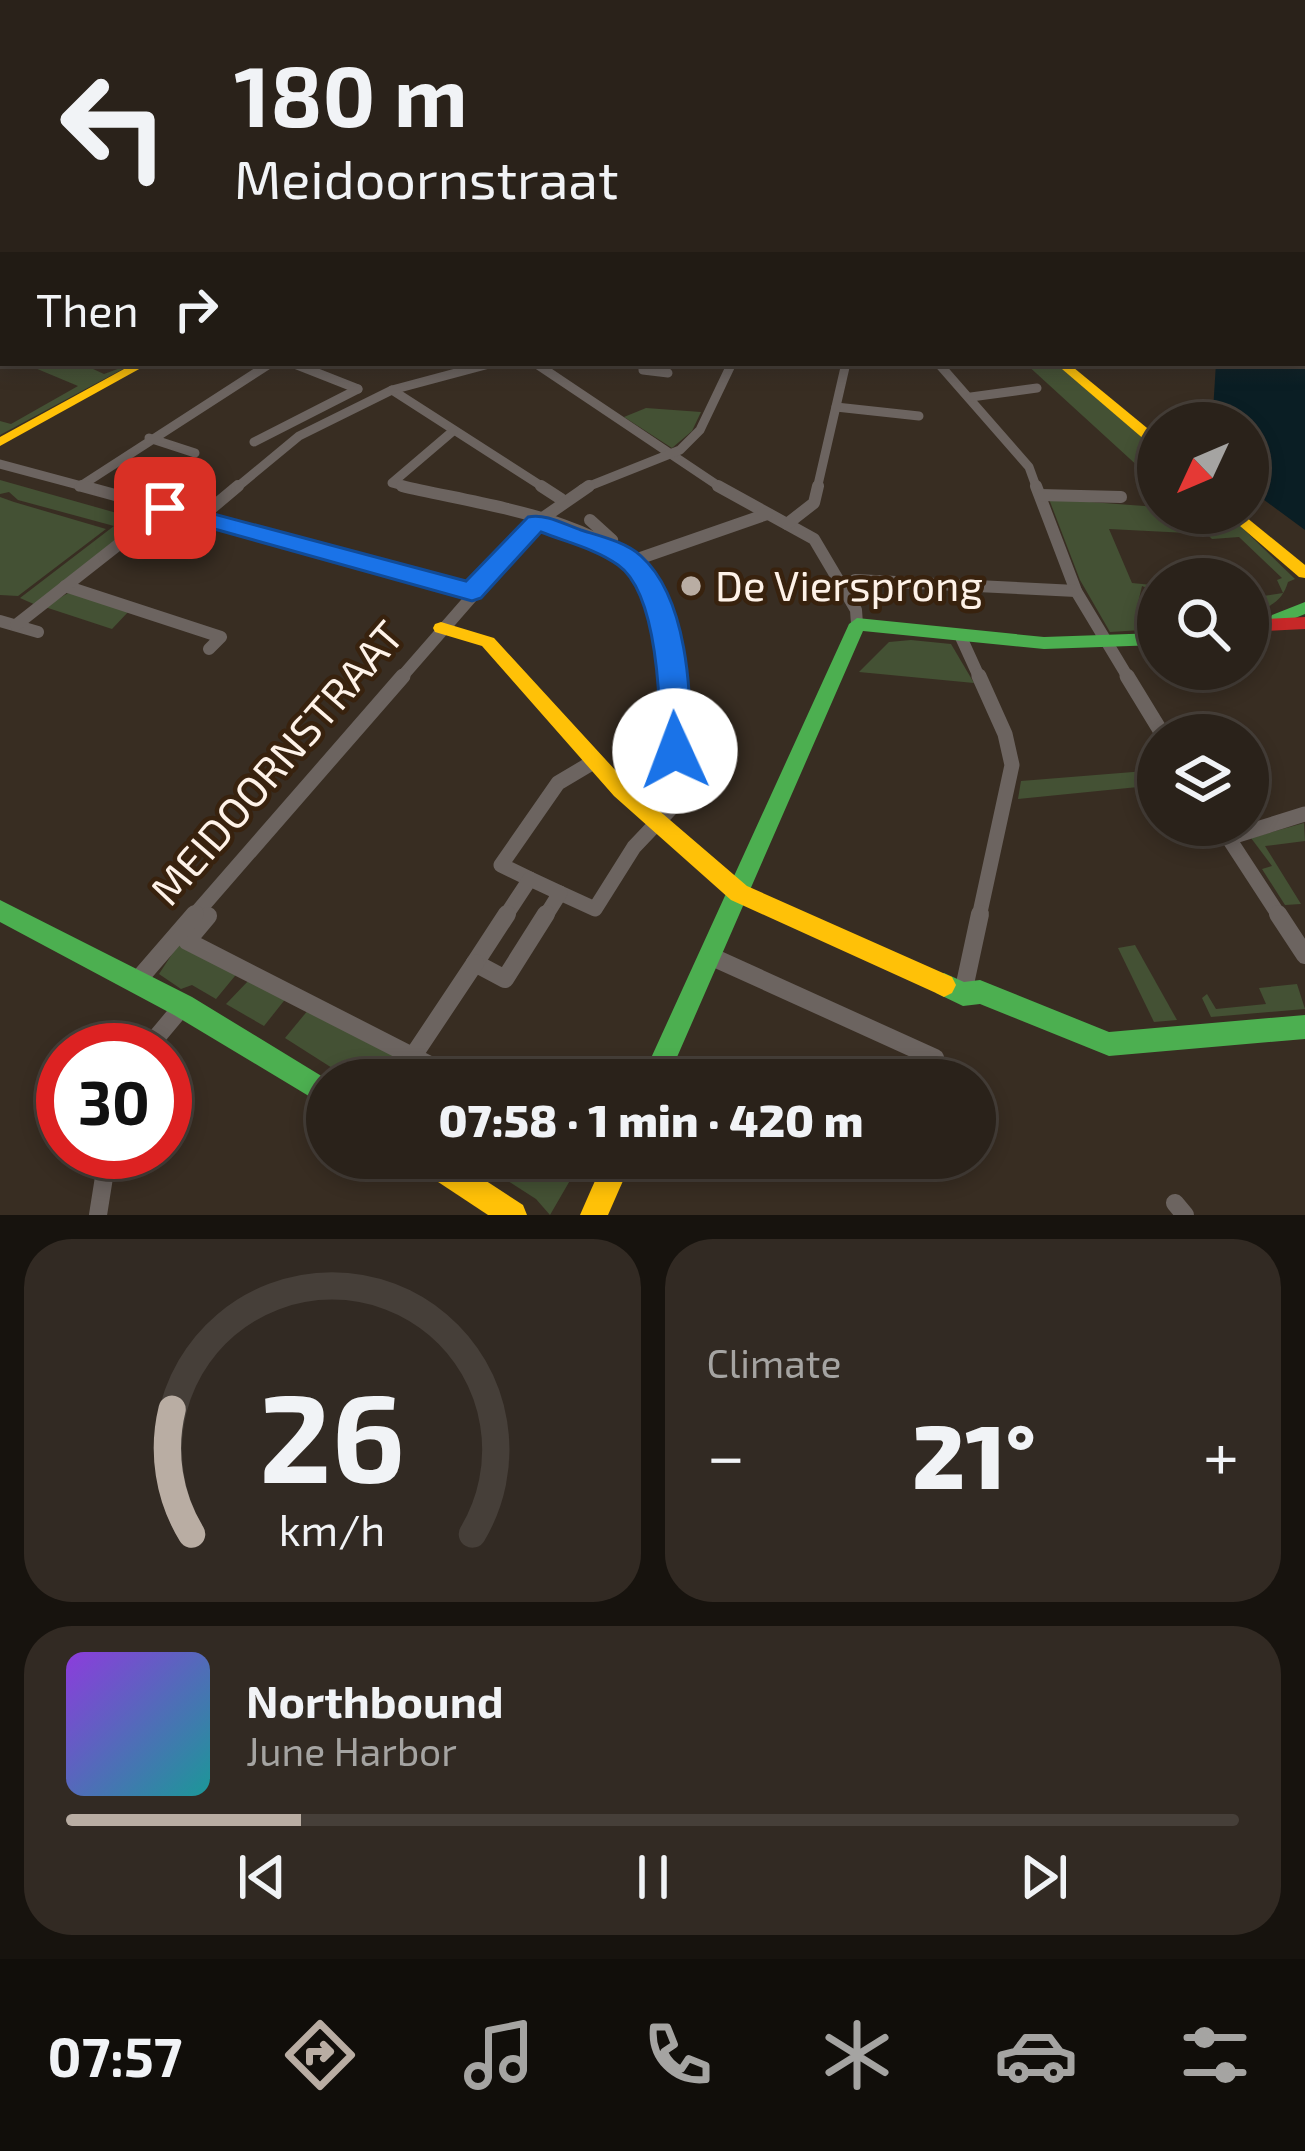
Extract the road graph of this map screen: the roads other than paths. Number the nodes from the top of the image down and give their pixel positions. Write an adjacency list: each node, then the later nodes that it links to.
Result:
1 (139, 366): 24 (street)
2 (266, 366): 23 (street)
3 (300, 366): 13 (street)
4 (483, 366): 14 (street)
5 (539, 366): 27 (street)
6 (643, 366): 11 (street)
7 (731, 366): 27 (street, MEIDOORNSTRAAT)
8 (845, 366): 17 (street)
9 (941, 366): 16 (street)
10 (1065, 366): 19 (street)
11 (668, 373)
12 (1037, 388): 16 (street)
13 (358, 389): 15 (street); 20 (street)
14 (392, 390): 15 (street); 21 (street)
15 (376, 396): 22 (street)
16 (970, 397): 30 (street)
17 (836, 407): 18 (street); 38 (street)
18 (919, 416)
19 (1137, 426)
20 (282, 428): 22 (street); 25 (street)
21 (454, 431): 32 (street); 37 (street)
22 (299, 436): 35 (street)
23 (149, 438): 26 (street); 29 (street)
24 (0, 442)
25 (254, 442)
26 (195, 454)
27 (670, 454): 32 (street, MEIDOORNSTRAAT); 34 (street)
28 (0, 464): 29 (street)
29 (79, 487): 33 (street)
30 (1040, 495): 31 (street); 48 (street)
31 (1121, 497)
32 (561, 499): 37 (street, MEIDOORNSTRAAT)
33 (165, 508): 35 (street); 45 (street)
34 (767, 514): 38 (street); 42 (street)
35 (201, 517): 47 (street)
36 (590, 520): 41 (street)
37 (536, 522): 41 (street); 47 (street, MEIDOORNSTRAAT)
38 (787, 524): 54 (street)
39 (1255, 534): 40 (street)
40 (1269, 547): 43 (street); 46 (street)
41 (607, 548): 42 (street)
42 (632, 561): 66 (street)
43 (1305, 573)
44 (855, 580): 48 (street)
45 (65, 586): 55 (street); 61 (street)
46 (1305, 586)
47 (472, 592): 56 (street, MEIDOORNSTRAAT)
48 (1076, 592): 60 (street)
49 (1305, 608): 52 (street)
50 (0, 621): 55 (street)
51 (1269, 623): 52 (street)
52 (1272, 623): 53 (street)
53 (1305, 623)
54 (857, 624): 58 (street); 70 (street)
55 (16, 625): 57 (street)
56 (442, 628): 63 (street); 76 (street, MEIDOORNSTRAAT)
57 (38, 632)
58 (960, 635): 60 (street); 77 (street)
59 (1137, 640): 60 (street)
60 (1104, 642): 62 (street)
61 (209, 649)
62 (1150, 714)
63 (595, 761): 66 (street); 68 (street)
64 (1305, 814): 65 (street)
65 (1269, 822)
66 (658, 823): 69 (street); 70 (street)
67 (1234, 846): 74 (street)
68 (530, 879): 69 (street); 75 (street)
69 (560, 893): 75 (street)
70 (739, 893): 73 (street); 77 (street)
71 (0, 910): 76 (street)
72 (208, 916): 81 (street)
73 (710, 956): 82 (street); 85 (street)
74 (1305, 956)
75 (471, 961): 81 (street)
76 (137, 981): 78 (street)
77 (963, 994): 80 (street)
78 (183, 1006): 79 (street); 86 (street)
79 (169, 1023)
80 (1305, 1027)
81 (412, 1056): 83 (street); 84 (street)
82 (935, 1058)
83 (410, 1059)
84 (418, 1059)
85 (663, 1059)
86 (306, 1081)
87 (104, 1179): 90 (street)
88 (459, 1179): 91 (street)
89 (610, 1179): 92 (street)
90 (98, 1215)
91 (513, 1215)
92 (594, 1215)

